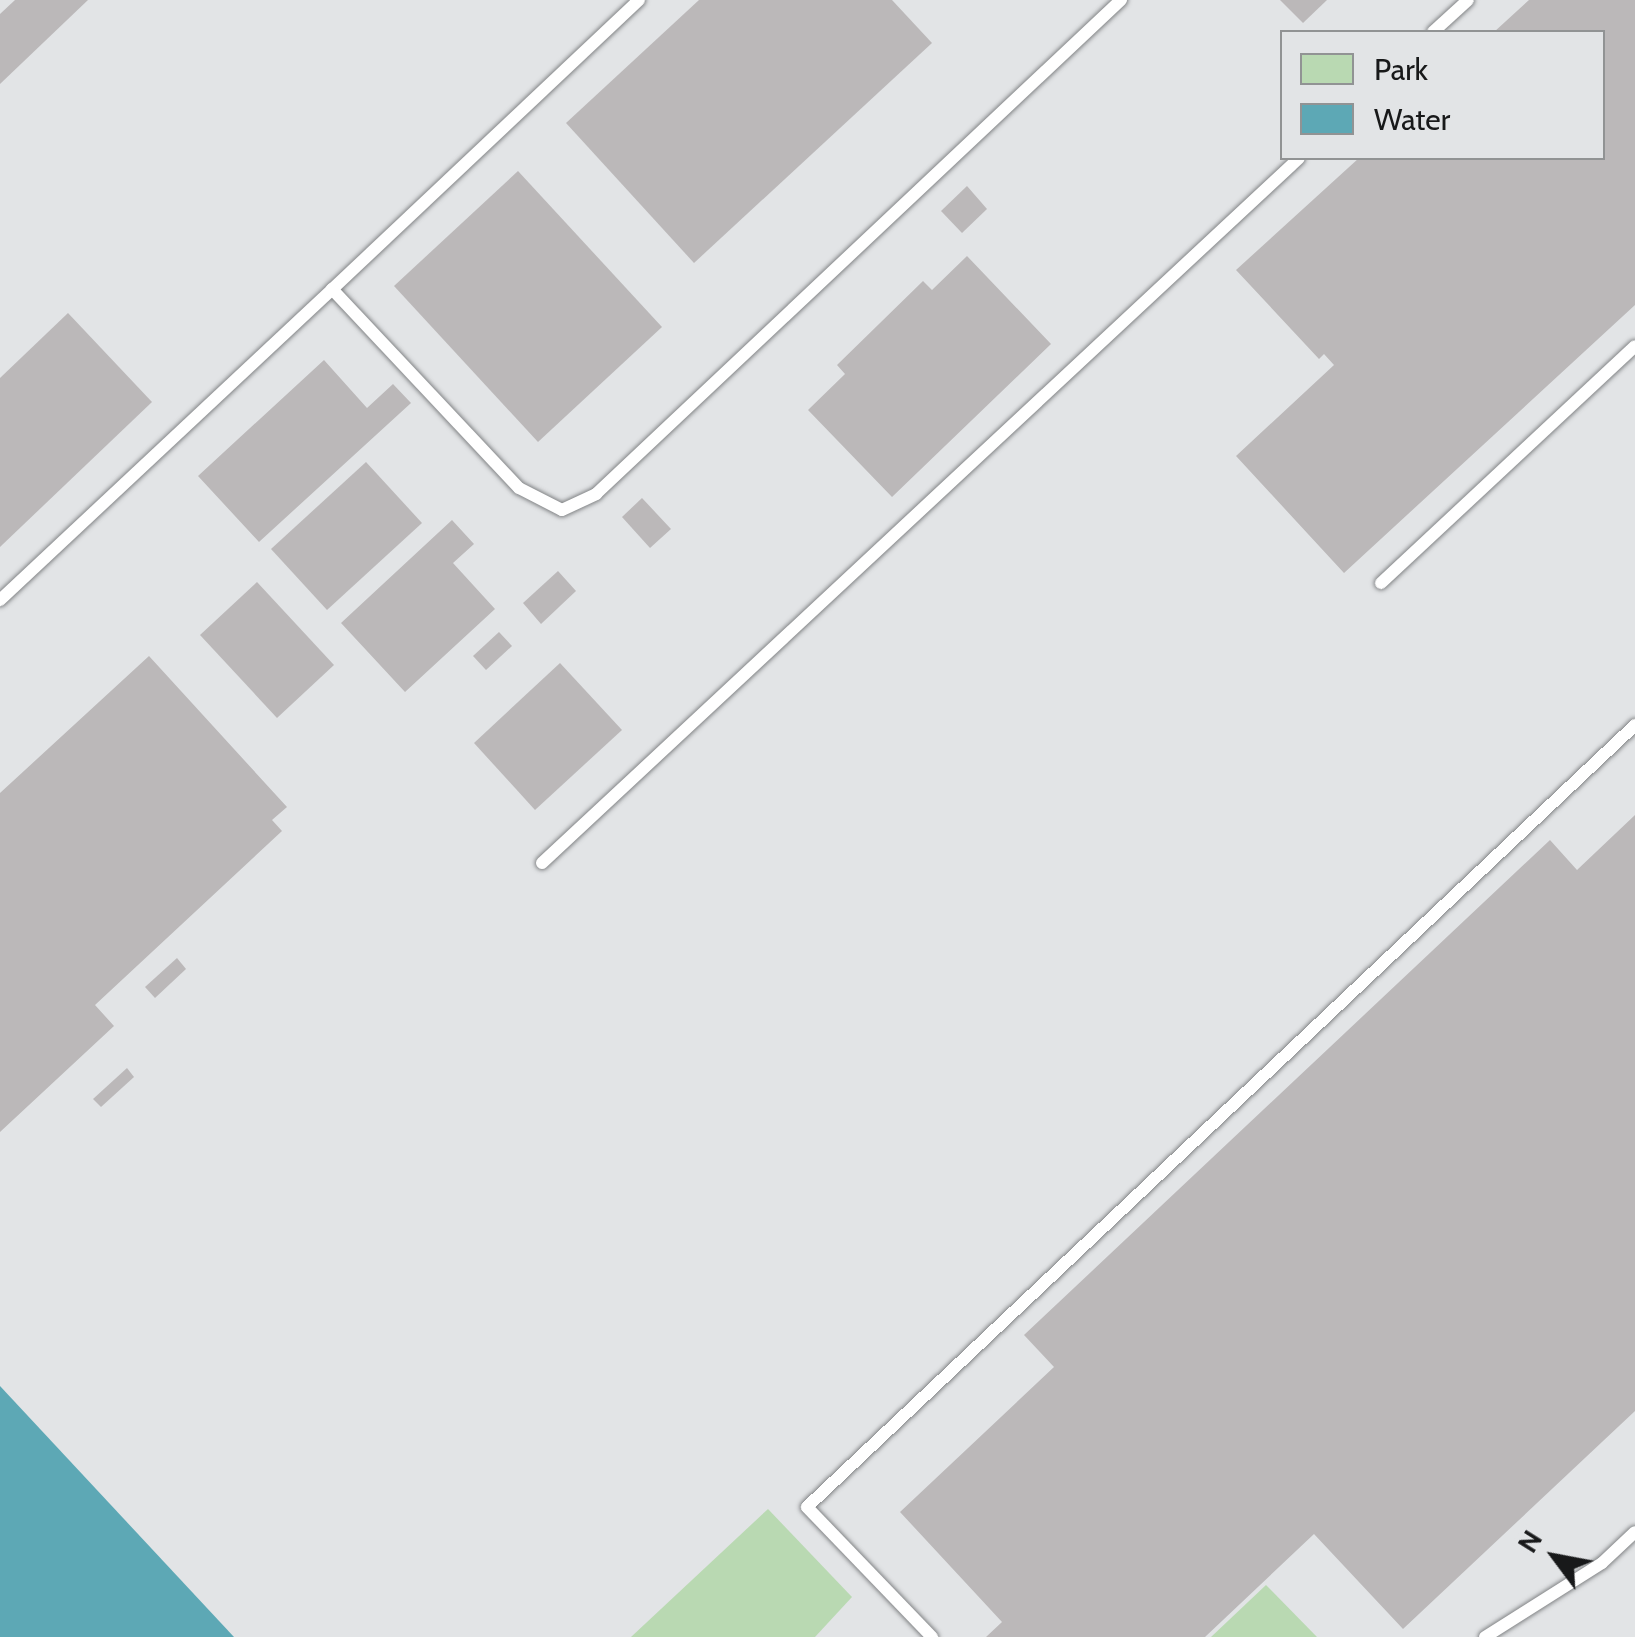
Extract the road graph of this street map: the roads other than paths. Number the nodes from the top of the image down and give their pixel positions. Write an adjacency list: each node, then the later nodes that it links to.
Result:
1 (639, 0): 6 (lane)
2 (1121, 0): 6 (lane)
3 (1468, 0): 4 (lane)
4 (1435, 30)
5 (1297, 160): 11 (lane)
6 (332, 288): 9 (lane)
7 (1635, 346): 8 (lane)
8 (1381, 584)
9 (0, 600)
10 (1635, 725): 13 (lane)
11 (542, 862)
12 (1635, 1532): 14 (lane)
13 (932, 1637)
14 (1484, 1637)

